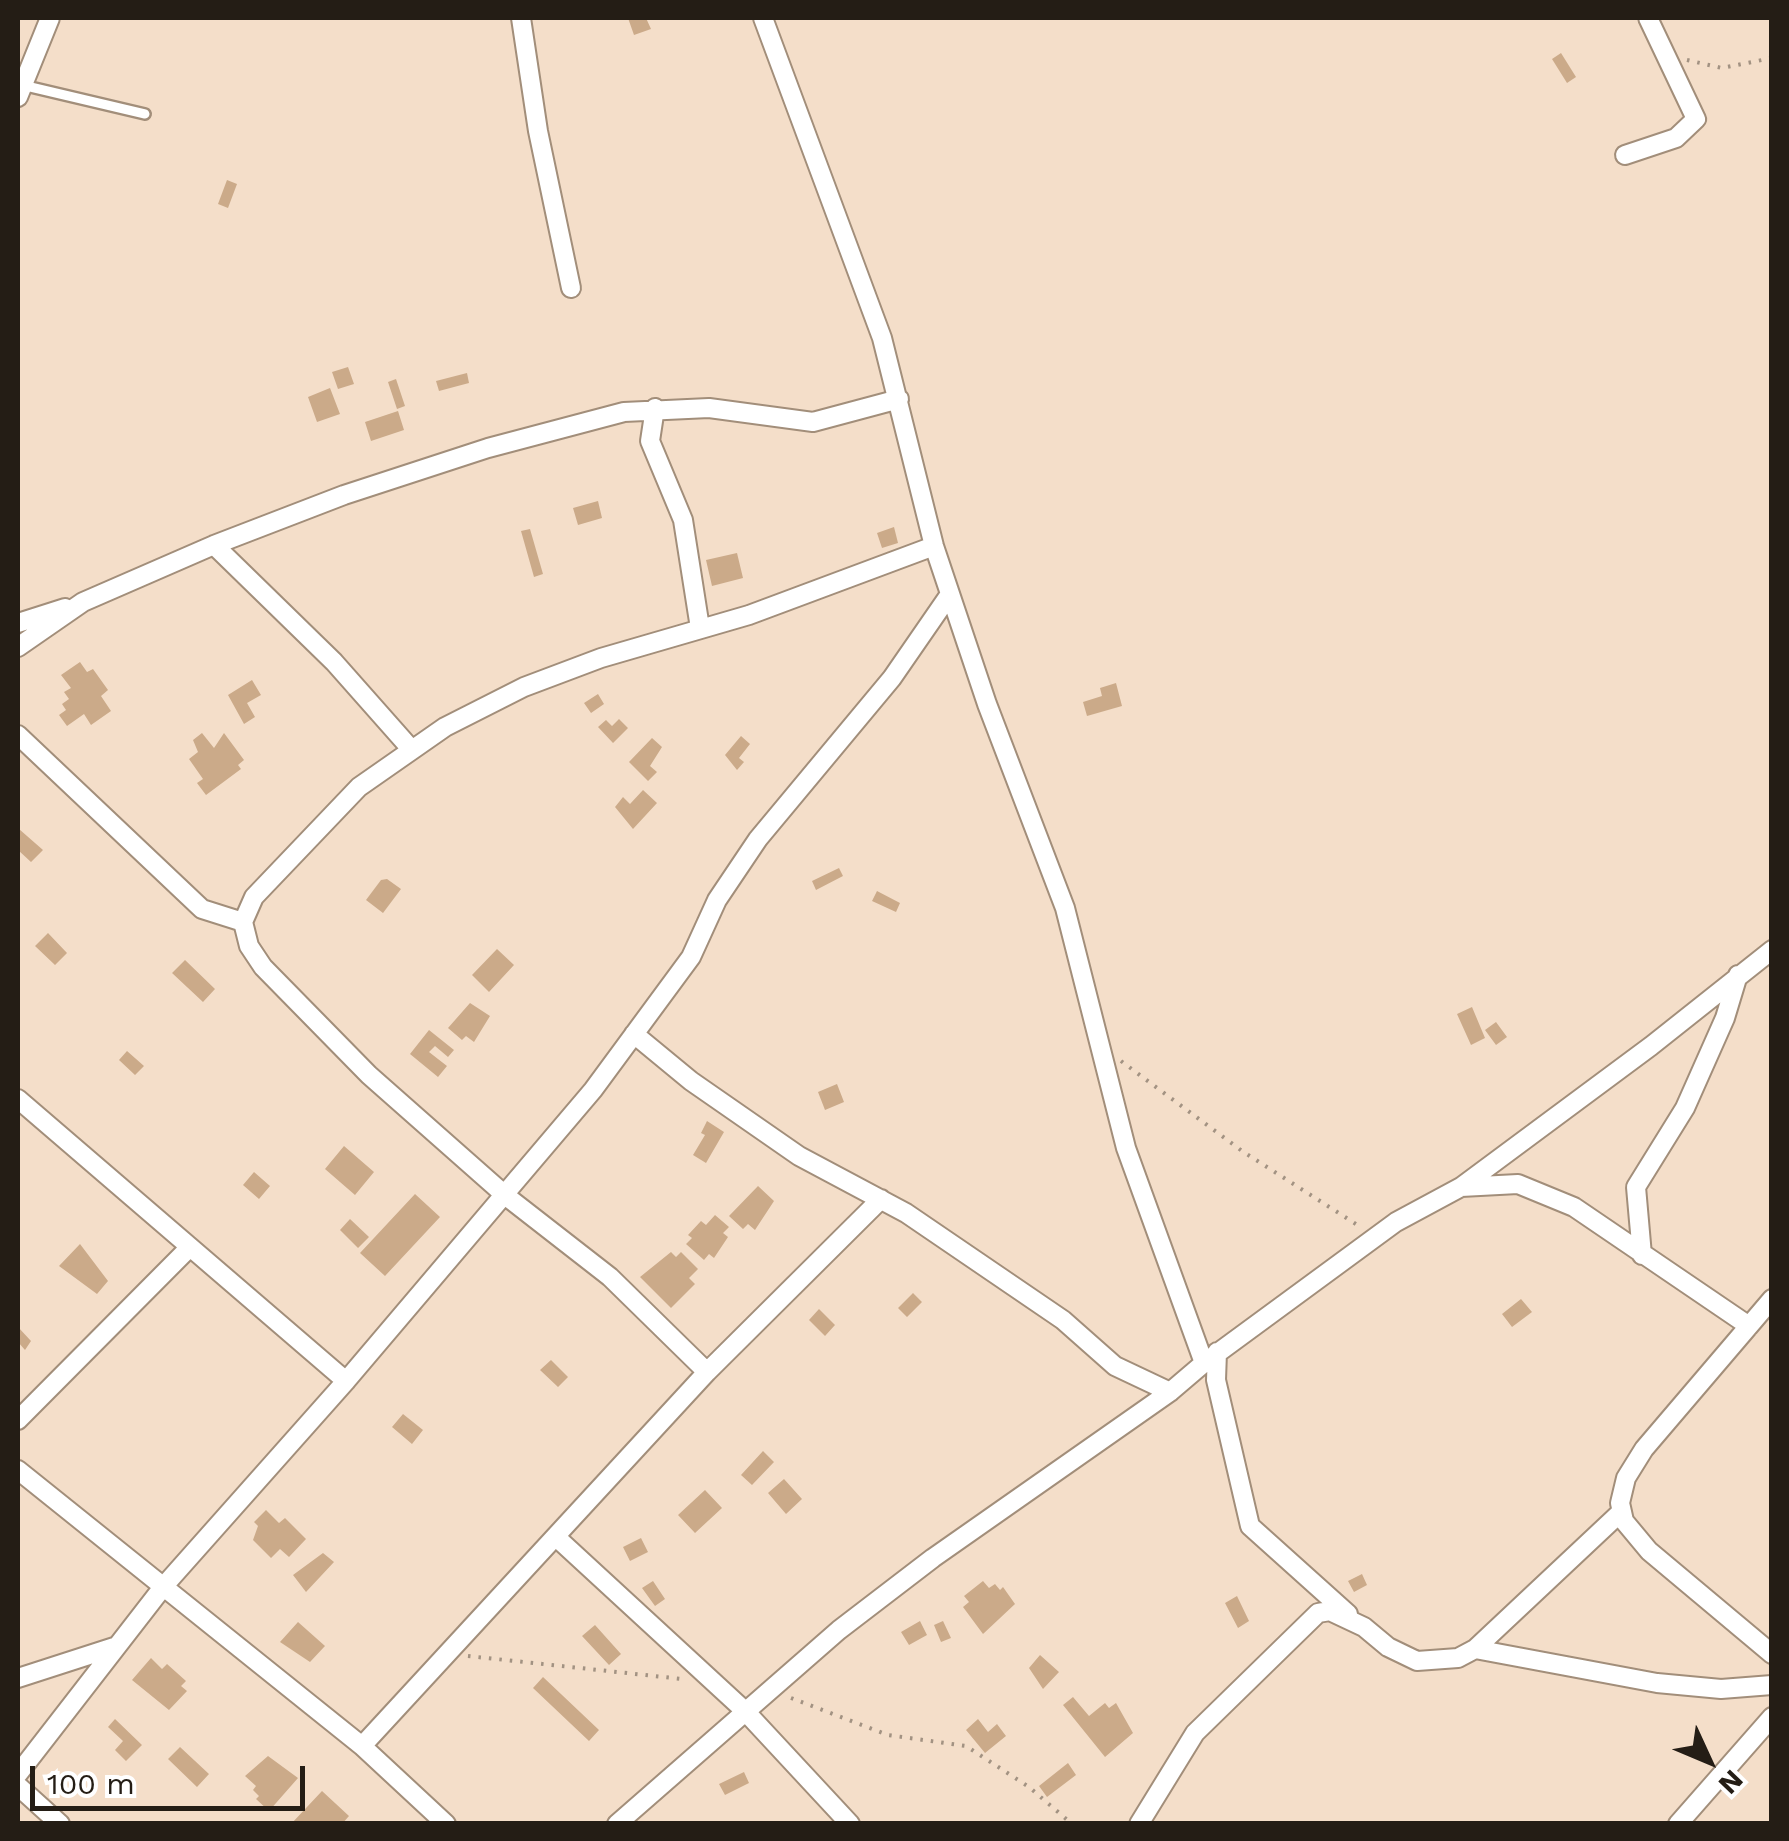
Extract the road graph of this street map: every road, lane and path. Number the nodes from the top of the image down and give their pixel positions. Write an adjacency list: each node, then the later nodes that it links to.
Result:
1 (50, 18): 7 (street)
2 (521, 18): 10 (street)
3 (763, 18): 11 (street)
4 (1648, 18): 5 (street)
5 (1668, 56): 6 (path); 9 (street)
6 (1772, 58)
7 (20, 91): 8 (lane)
8 (145, 114)
9 (1625, 155)
10 (571, 288)
11 (899, 399): 12 (street); 14 (street)
12 (655, 408): 13 (street); 18 (street)
13 (214, 545): 16 (street); 21 (street)
14 (934, 546): 15 (street); 18 (street)
15 (950, 594): 25 (street); 26 (street)
16 (83, 602): 17 (street); 19 (street)
17 (18, 623)
18 (700, 628): 21 (street)
19 (18, 647)
20 (18, 734): 22 (street)
21 (411, 749): 22 (street)
22 (243, 922): 29 (street)
23 (1772, 950): 24 (street)
24 (1739, 974): 28 (street); 33 (street)
25 (634, 1034): 29 (street); 30 (street)
26 (1101, 1047): 31 (path); 36 (street)
27 (18, 1099): 32 (street)
28 (1460, 1188): 31 (street); 33 (street)
29 (506, 1196): 37 (street); 38 (street)
30 (881, 1199): 37 (street); 39 (street)
31 (1376, 1238): 36 (street)
32 (190, 1247): 38 (street); 40 (street)
33 (1642, 1255): 35 (street)
34 (1772, 1299): 35 (street)
35 (1749, 1326): 42 (street)
36 (1210, 1358): 39 (street); 45 (street)
37 (707, 1372): 43 (street)
38 (346, 1382): 44 (street)
39 (1170, 1392): 53 (street)
40 (18, 1420)
41 (18, 1470): 44 (street)
42 (1621, 1512): 47 (street); 49 (street)
43 (556, 1536): 48 (street); 51 (street)
44 (163, 1587): 46 (street); 56 (street)
45 (1364, 1627): 47 (street); 64 (street)
46 (114, 1646): 50 (street); 57 (street)
47 (1475, 1649): 52 (street)
48 (448, 1654): 51 (path); 56 (street)
49 (1772, 1654)
50 (18, 1678)
51 (712, 1681): 54 (street)
52 (1772, 1685)
53 (768, 1690): 54 (street); 63 (path)
54 (745, 1711): 61 (street); 62 (street)
55 (1772, 1717): 65 (street)
56 (362, 1746): 60 (street)
57 (18, 1774)
58 (18, 1786): 59 (street)
59 (60, 1824)
60 (446, 1824)
61 (617, 1824)
62 (850, 1824)
63 (1072, 1824)
64 (1139, 1824)
65 (1678, 1824)

